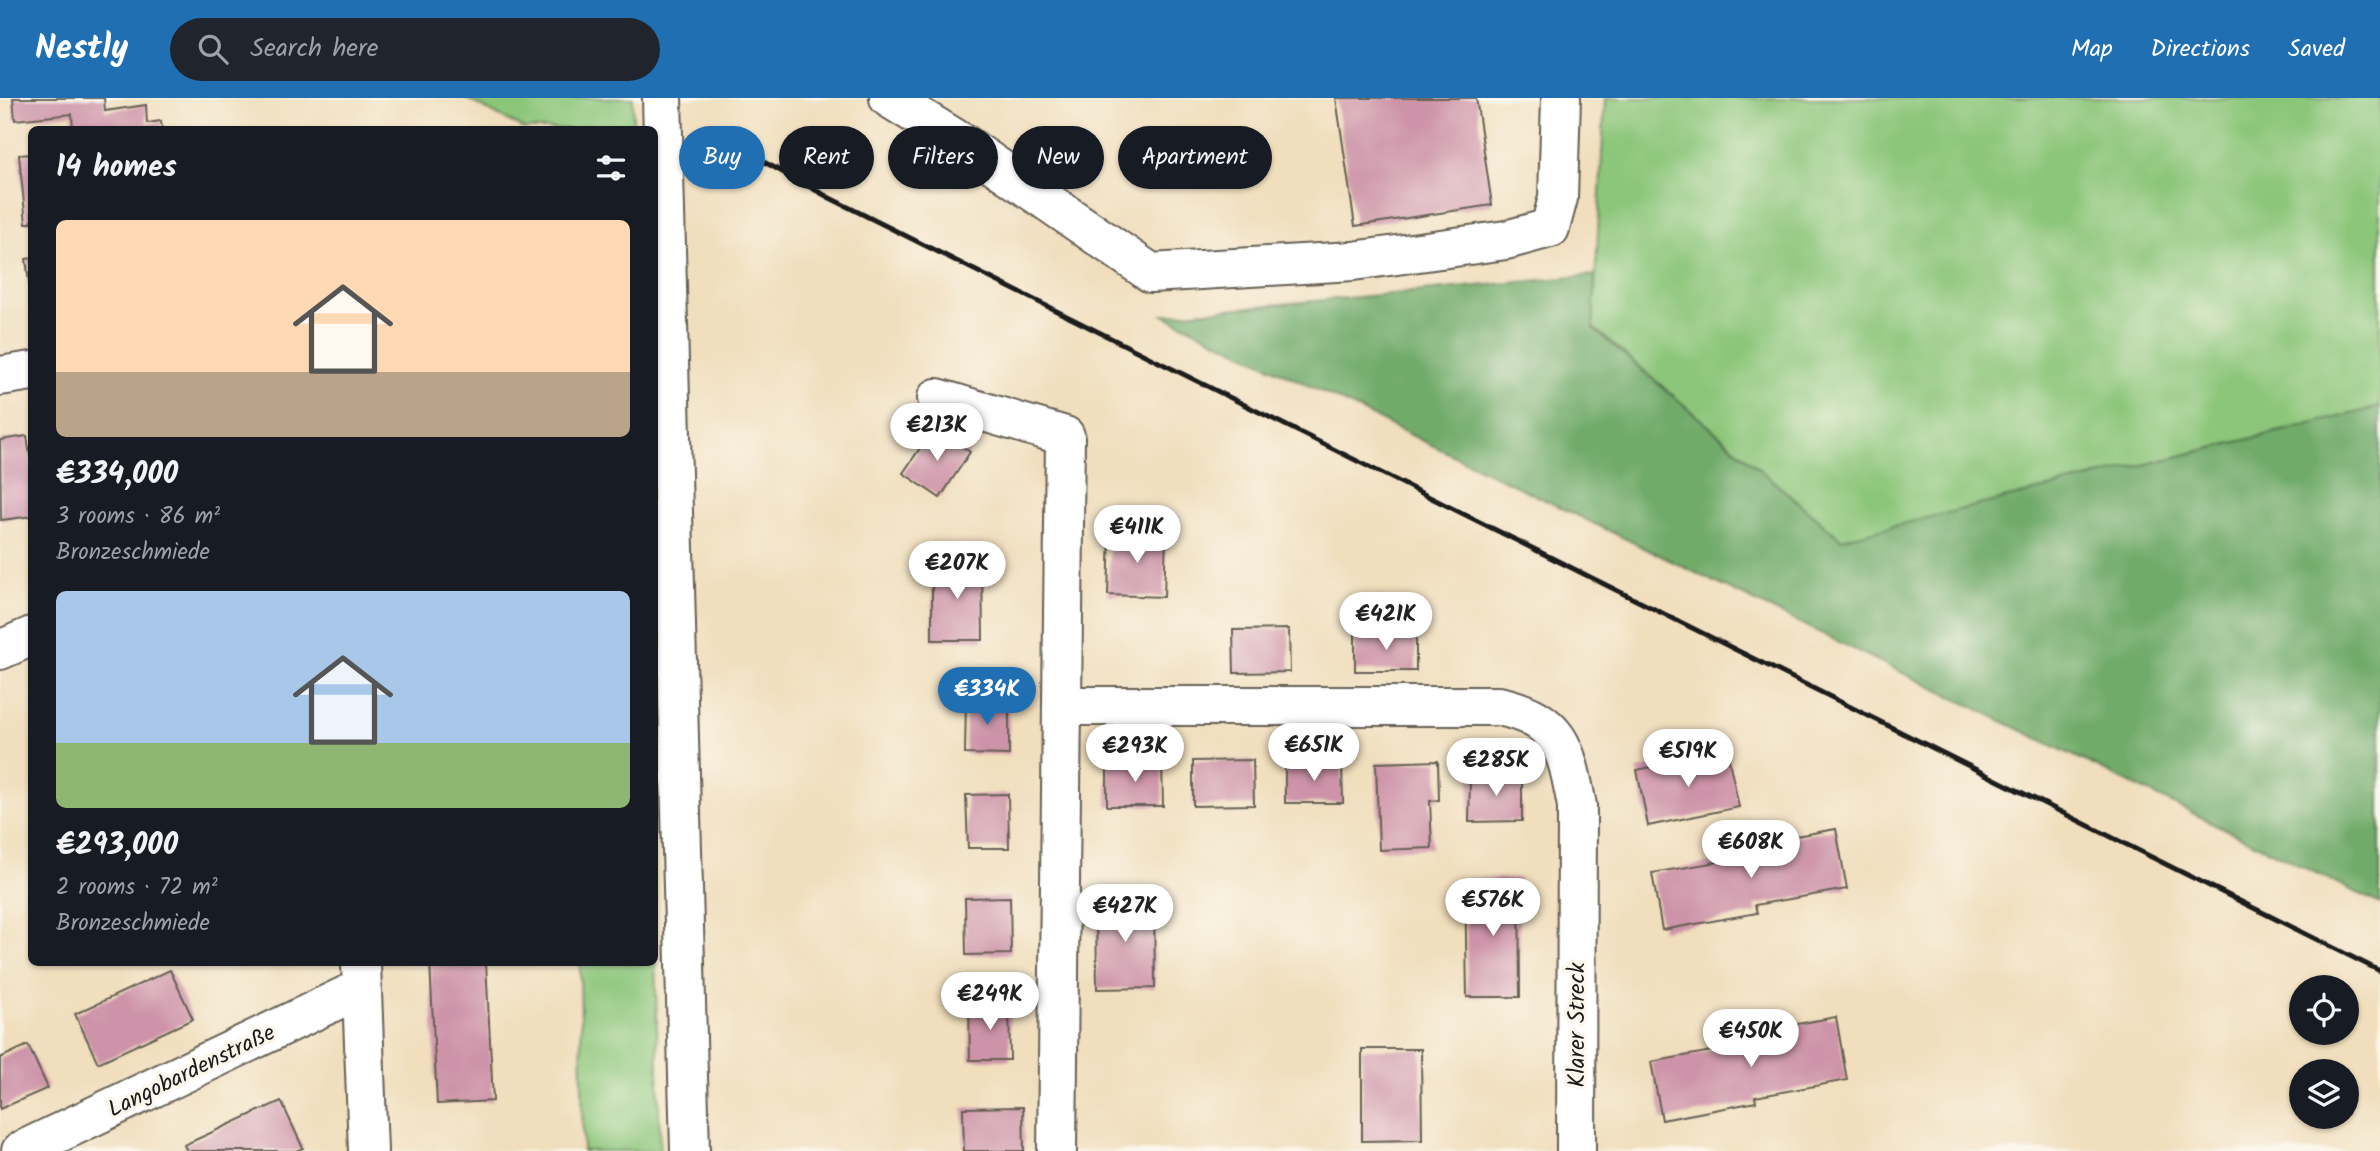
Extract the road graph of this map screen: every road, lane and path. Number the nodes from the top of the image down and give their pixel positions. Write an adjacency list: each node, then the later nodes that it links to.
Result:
1 (662, 98): 13 (street)
2 (889, 98): 3 (street)
3 (1561, 98)
4 (28, 372): 5 (street)
5 (0, 376)
6 (937, 398): 9 (street)
7 (28, 638): 8 (street)
8 (0, 650)
9 (1062, 706): 14 (street); 15 (street, Klarer Streck)
10 (362, 975): 11 (street, Langobardenstraße); 12 (street)
11 (21, 1151)
12 (368, 1151)
13 (690, 1151)
14 (1057, 1151)
15 (1576, 1151)

